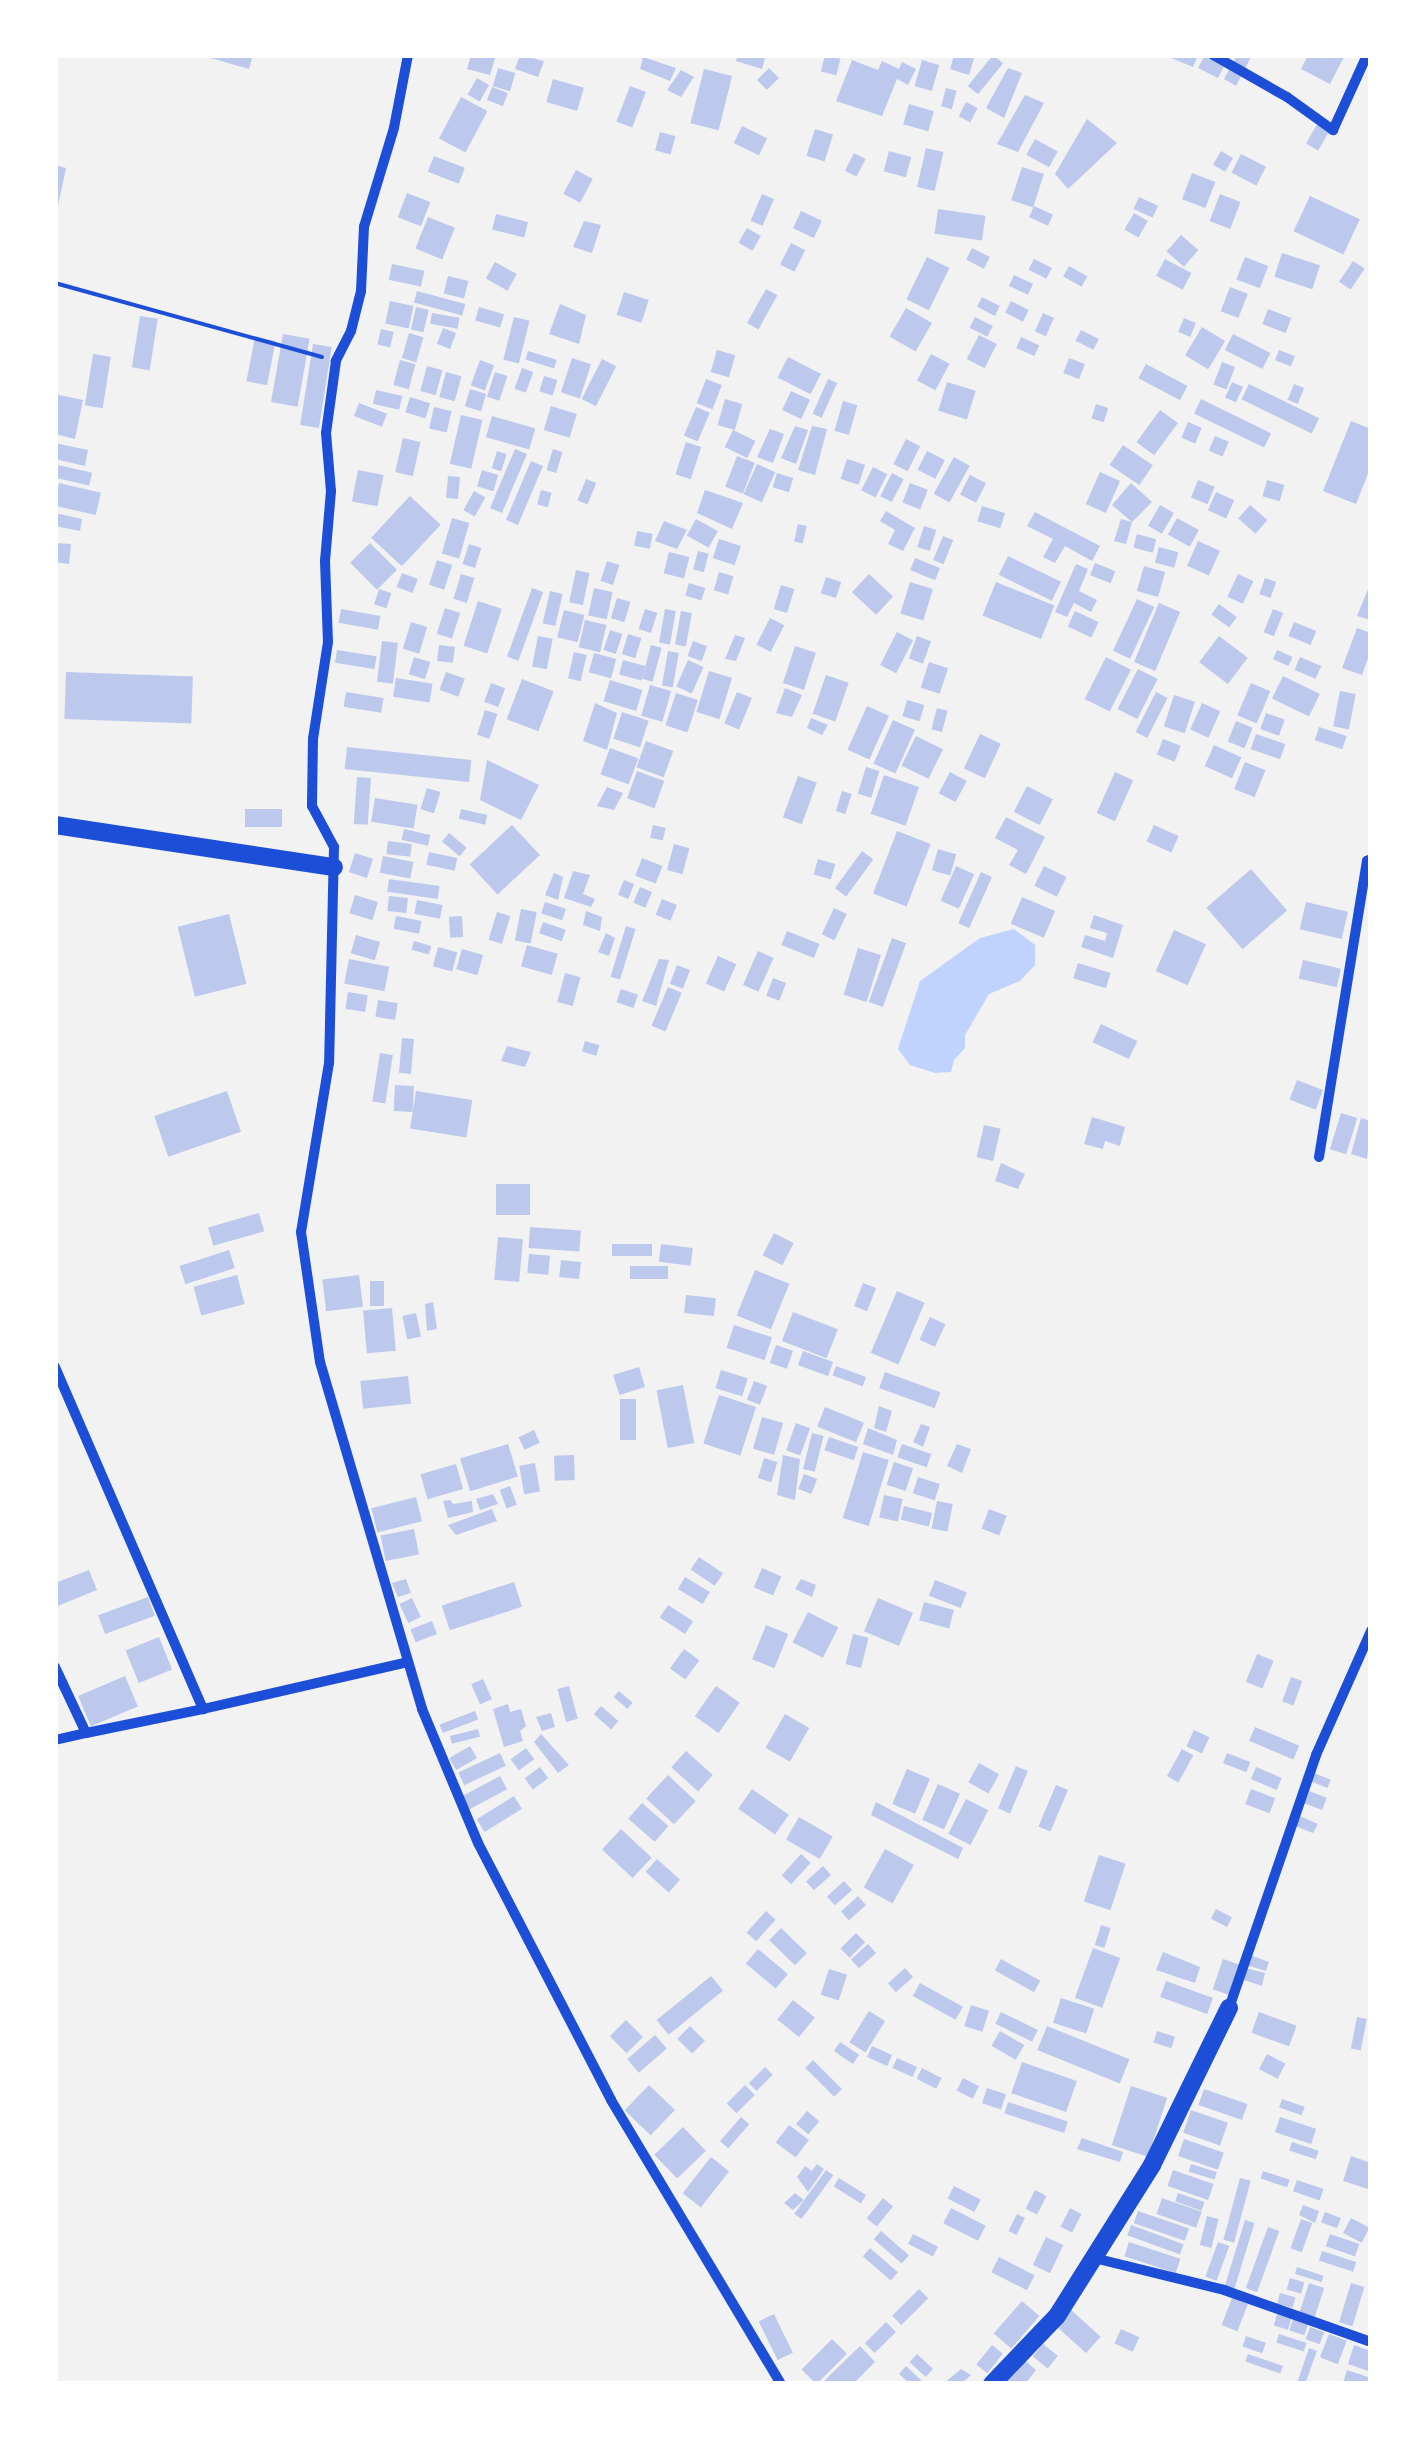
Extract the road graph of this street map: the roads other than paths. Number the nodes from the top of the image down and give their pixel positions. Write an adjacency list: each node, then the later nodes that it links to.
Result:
1 (408, 55): 6 (street)
2 (1213, 55): 3 (street)
3 (1368, 55)
4 (55, 824): 6 (street)
5 (1371, 859): 7 (street)
6 (334, 867): 10 (street)
7 (1319, 1157)
8 (55, 1367): 12 (street)
9 (1371, 1631): 15 (street)
10 (408, 1662): 12 (street); 18 (street)
11 (55, 1667): 13 (street)
12 (203, 1709): 13 (street)
13 (86, 1733): 14 (street)
14 (55, 1740)
15 (1229, 2008): 16 (street)
16 (1094, 2258): 17 (street); 19 (street)
17 (1371, 2342)
18 (780, 2384)
19 (992, 2384)

